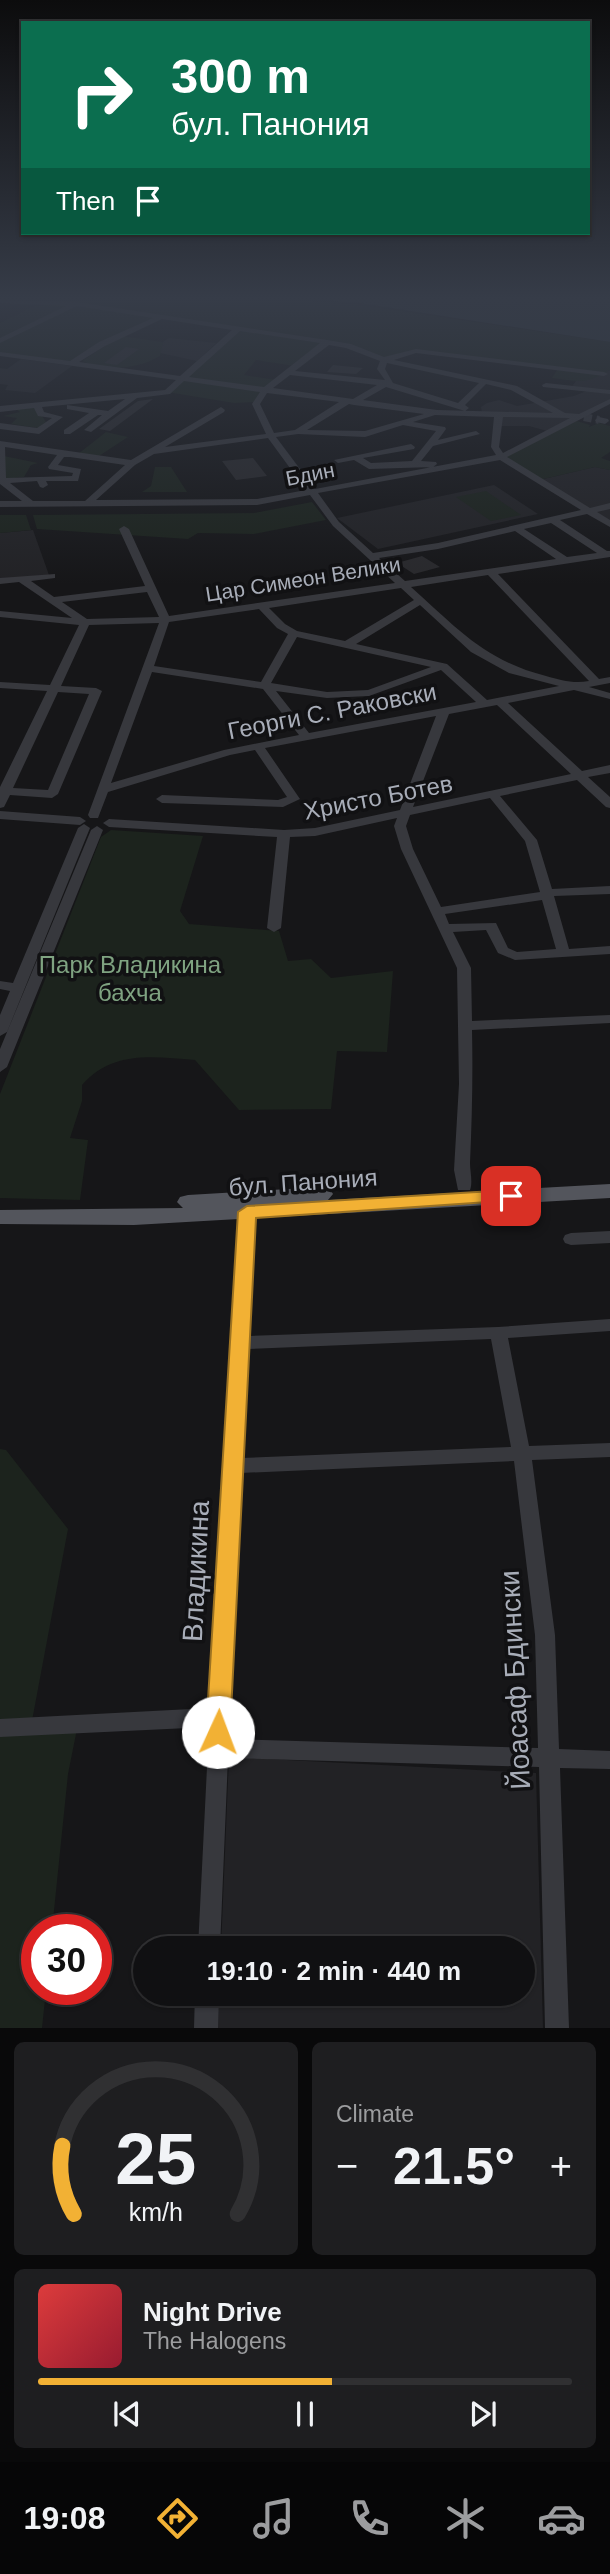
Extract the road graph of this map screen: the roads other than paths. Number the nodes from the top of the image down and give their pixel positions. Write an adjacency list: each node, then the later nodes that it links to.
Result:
1 (135, 395): 2 (street); 11 (street); 19 (street)
2 (139, 395)
3 (262, 395): 30 (street)
4 (293, 395): 10 (street)
5 (363, 395): 10 (street)
6 (419, 395): 12 (street)
7 (471, 395): 12 (street)
8 (530, 395): 21 (street)
9 (610, 401): 22 (street, Бдин)
10 (351, 402): 17 (street); 27 (street)
11 (37, 404): 14 (street); 24 (street)
12 (460, 406): 18 (street)
13 (70, 407): 16 (street)
14 (0, 409)
15 (221, 410): 39 (street)
16 (96, 412): 19 (street); 26 (street)
17 (437, 413): 18 (street); 23 (street)
18 (482, 413): 20 (street)
19 (109, 414): 25 (street)
20 (499, 414): 21 (street); 41 (street)
21 (563, 415): 22 (street)
22 (582, 416): 41 (street, Бдин)
23 (401, 424): 28 (street); 35 (street)
24 (0, 426)
25 (88, 430)
26 (67, 432)
27 (297, 432): 28 (street); 30 (street)
28 (371, 433): 31 (street)
29 (476, 434): 35 (street)
30 (271, 436): 39 (street); 48 (street)
31 (383, 437)
32 (394, 441): 34 (street)
33 (1, 444): 38 (street); 47 (street)
34 (411, 447): 35 (street); 40 (street)
35 (428, 448): 45 (street)
36 (77, 451): 38 (street)
37 (114, 451): 42 (street)
38 (61, 452): 42 (street); 47 (street)
39 (148, 452): 44 (street)
40 (356, 457): 43 (street); 45 (street)
41 (501, 457): 46 (street, Бдин); 53 (street)
42 (102, 460): 44 (street)
43 (338, 460)
44 (132, 463): 51 (street)
45 (415, 463): 46 (street)
46 (463, 464): 48 (street, Бдин)
47 (1, 481): 50 (street)
48 (311, 492): 51 (street, Бдин); 59 (street)
49 (0, 503): 50 (street, Бдин)
50 (31, 503): 51 (street, Бдин)
51 (88, 503)
52 (610, 506): 53 (street)
53 (589, 511): 54 (street); 55 (street)
54 (552, 519): 56 (street); 58 (street)
55 (606, 522)
56 (517, 528): 59 (street); 60 (street)
57 (124, 529): 67 (street)
58 (605, 555): 60 (street, Цар Симеон Велики); 61 (street)
59 (370, 556): 66 (street)
60 (567, 562): 62 (street, Цар Симеон Велики)
61 (610, 566)
62 (492, 573): 66 (street, Цар Симеон Велики); 79 (street)
63 (51, 576): 64 (street)
64 (21, 579): 65 (street); 68 (street)
65 (0, 581)
66 (402, 583): 69 (street); 70 (street, Цар Симеон Велики)
67 (152, 588): 68 (street); 72 (street)
68 (52, 600): 73 (street)
69 (420, 601): 75 (street); 82 (street)
70 (261, 606): 72 (street, Цар Симеон Велики); 74 (street)
71 (0, 614): 73 (street, Цар Симеон Велики)
72 (165, 620): 73 (street, Цар Симеон Велики); 77 (street)
73 (85, 622): 83 (street)
74 (294, 634): 75 (street); 80 (street)
75 (346, 645): 76 (street)
76 (443, 666): 80 (street); 86 (street)
77 (148, 668): 80 (street); 92 (street)
78 (610, 680): 79 (street, Георги С. Раковски)
79 (597, 683): 82 (street, Георги С. Раковски)
80 (265, 684): 88 (street)
81 (0, 685): 83 (street)
82 (569, 687): 84 (street); 85 (street, Георги С. Раковски)
83 (55, 689): 93 (street); 93 (street)
84 (610, 696)
85 (499, 700): 86 (street, Георги С. Раковски); 91 (street)
86 (484, 703): 87 (street, Георги С. Раковски)
87 (444, 711): 88 (street, Георги С. Раковски); 99 (street)
88 (306, 737): 89 (street, Георги С. Раковски)
89 (258, 746): 92 (street, Георги С. Раковски); 95 (street)
90 (610, 769): 91 (street, Христо Ботев)
91 (579, 777): 94 (street, Христо Ботев); 97 (street)
92 (105, 789): 100 (street)
93 (3, 791): 96 (street)
94 (494, 796): 99 (street, Христо Ботев); 103 (street)
95 (162, 799)
96 (0, 804)
97 (610, 804)
98 (0, 815): 100 (street, Христо Ботев)
99 (403, 816): 101 (street, Христо Ботев); 104 (street)
100 (92, 826): 101 (street, Христо Ботев); 110 (street); 114 (street)
101 (284, 834): 105 (street)
102 (610, 890): 103 (street)
103 (547, 894): 104 (street); 108 (street)
104 (439, 911): 106 (street)
105 (274, 928)
106 (447, 928): 108 (street); 112 (street)
107 (610, 950): 108 (street)
108 (564, 953)
109 (0, 985): 110 (street)
110 (18, 988): 113 (street)
111 (610, 1019): 112 (street)
112 (464, 1026): 116 (street)
113 (0, 1032)
114 (0, 1067)
115 (610, 1180): 116 (main road, бул. Панония)
116 (464, 1186): 119 (main road, бул. Панония)
117 (610, 1191): 119 (main road, бул. Панония)
118 (0, 1205): 119 (main road, бул. Панония)
119 (249, 1205): 120 (main road, бул. Панония); 125 (street, Владикина)
120 (0, 1217)
121 (610, 1237): 122 (street)
122 (571, 1239)
123 (610, 1325): 124 (street)
124 (498, 1334): 125 (street); 127 (street, Йоасаф Бдински)
125 (238, 1343): 128 (street, Владикина)
126 (610, 1450): 127 (street)
127 (522, 1455): 128 (street); 132 (street, Йоасаф Бдински)
128 (231, 1466): 129 (street, Владикина)
129 (219, 1717): 130 (street); 131 (street, Владикина)
130 (0, 1728)
131 (218, 1748): 132 (street); 134 (street, Владикина)
132 (547, 1759): 133 (street); 137 (street, Йоасаф Бдински)
133 (610, 1760)
134 (210, 1936)
135 (207, 2006): 136 (street)
136 (206, 2028)
137 (557, 2028)

